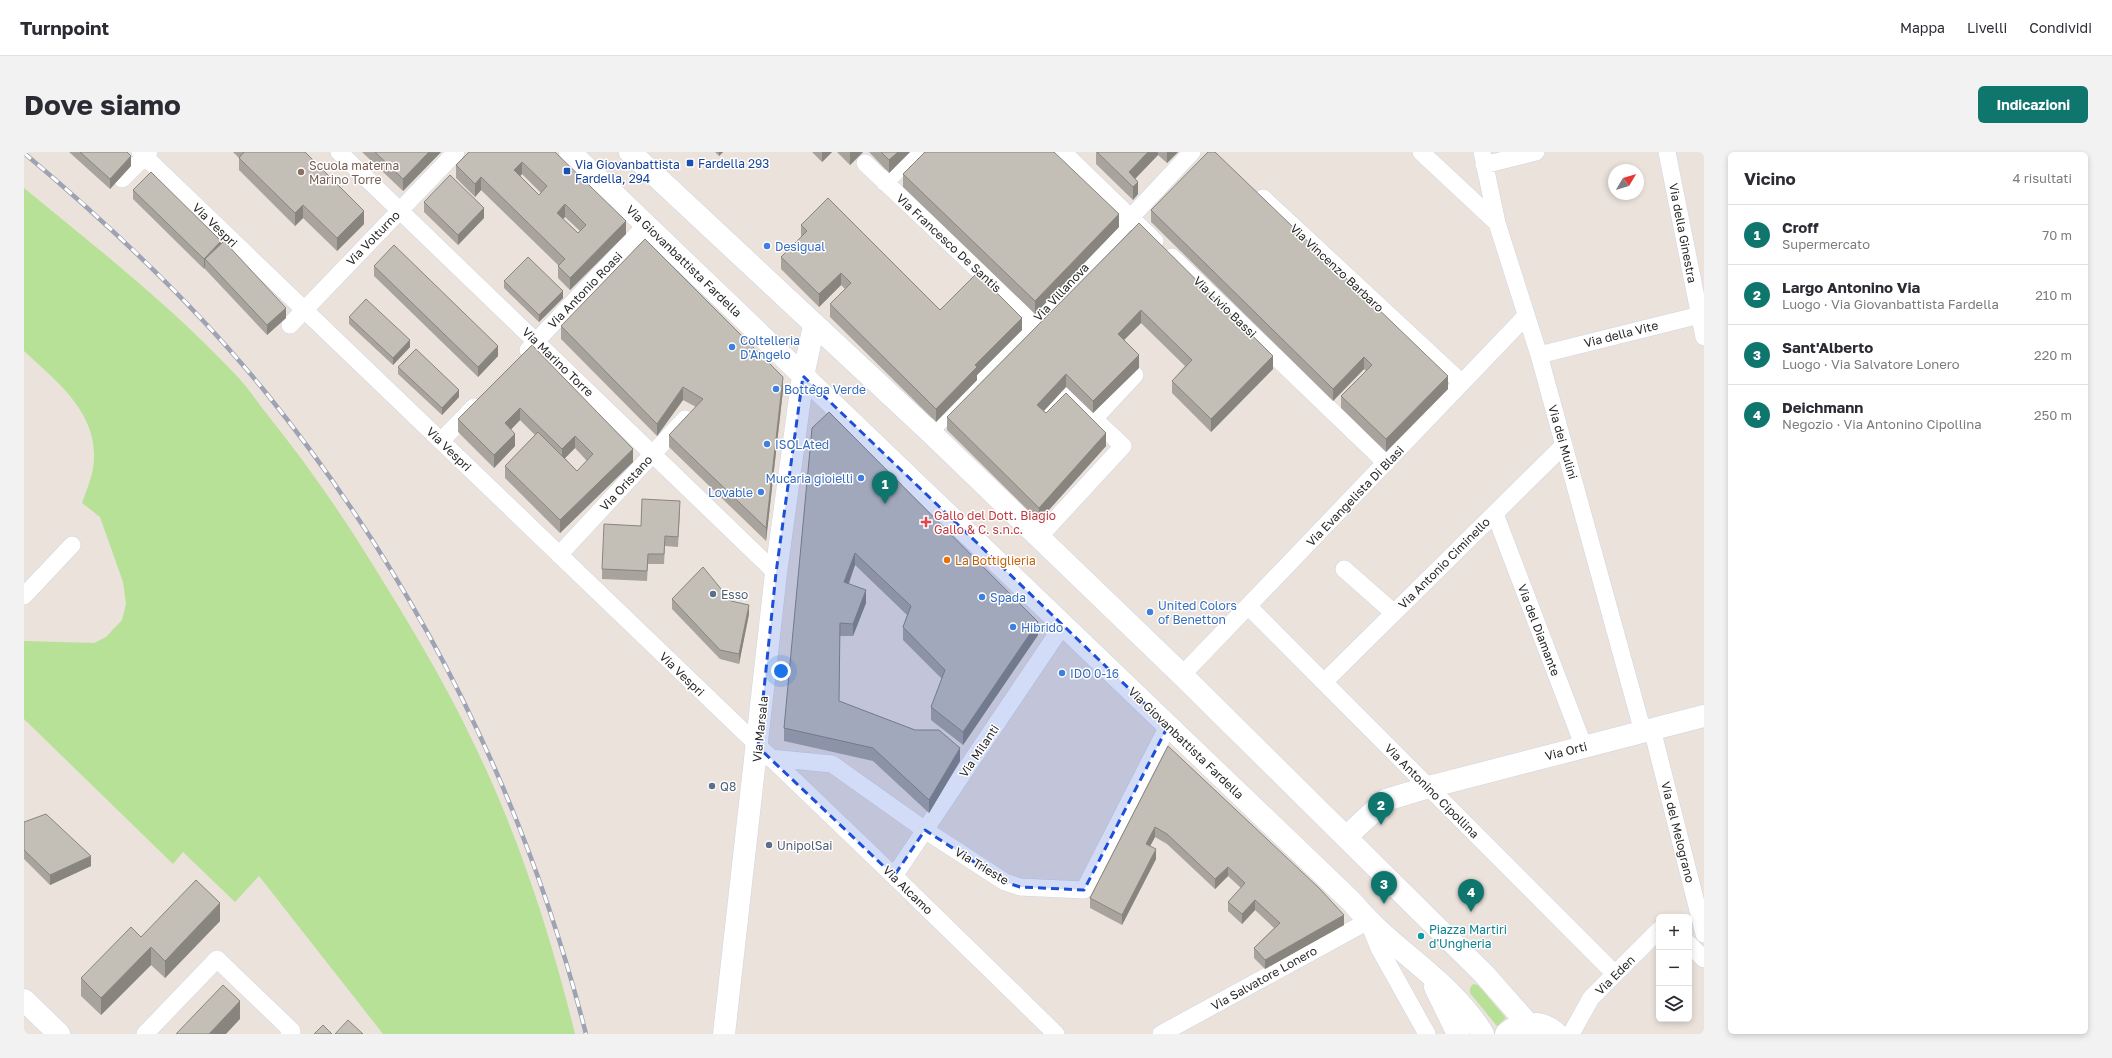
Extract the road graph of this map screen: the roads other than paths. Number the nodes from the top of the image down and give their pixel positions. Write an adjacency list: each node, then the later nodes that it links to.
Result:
1 (339, 152): 18 (street, Via Marino Torre)
2 (456, 152): 18 (street, Via Volturno)
3 (570, 152): 21 (main road, Via Giovanbattista Fardella)
4 (630, 152): 27 (main road)
5 (915, 152): 15 (street)
6 (1063, 152): 19 (street, Via Livio Bassi)
7 (1192, 152): 19 (street, Via Villanova)
8 (1421, 152): 16 (street)
9 (1536, 152): 13 (street)
10 (1667, 152): 23 (street, Via della Ginestra)
11 (144, 154): 14 (street); 22 (street, Via Vespri)
12 (865, 163): 15 (street, Via Francesco De Santis)
13 (1484, 166): 16 (street); 20 (street, Via dei Mulini)
14 (122, 179)
15 (885, 183): 25 (street, Via Francesco De Santis)
16 (1458, 187): 20 (street)
17 (1253, 190): 34 (street, Via Vincenzo Barbaro)
18 (400, 210): 22 (street, Via Volturno); 29 (street, Via Marino Torre)
19 (1130, 217): 25 (street, Via Villanova); 43 (street, Via Livio Bassi)
20 (1497, 223): 24 (street, Via dei Mulini)
21 (646, 225): 29 (street, Via Antonio Roasi); 32 (main road, Via Giovanbattista Fardella)
22 (304, 310): 26 (street, Via Volturno); 40 (street, Via Vespri)
23 (1701, 314): 28 (street, Via della Ginestra); 30 (street, Via della Vite)
24 (1526, 316): 30 (street, Via dei Mulini); 34 (street, Via Evangelista Di Blasi)
25 (1033, 322): 39 (street, Via Villanova)
26 (290, 325)
27 (814, 326): 32 (main road, Via Marsala); 39 (main road)
28 (1704, 337)
29 (536, 341): 31 (street, Via Antonio Roasi); 42 (street, Via Marino Torre)
30 (1539, 355): 41 (street, Via dei Mulini)
31 (514, 364)
32 (803, 376): 49 (main road, Via Marsala); 53 (main road, Via Giovanbattista Fardella)
33 (1135, 376): 38 (street)
34 (1462, 383): 43 (street, Via Evangelista Di Blasi)
35 (483, 397): 40 (street)
36 (693, 410): 42 (street, Via Oristano)
37 (1048, 416): 38 (street)
38 (1094, 419): 45 (street)
39 (930, 432): 45 (main road)
40 (441, 441): 47 (street, Via Vespri)
41 (1564, 445): 44 (street, Via Antonio Ciminello); 58 (street, Via dei Mulini)
42 (653, 454): 47 (street, Via Oristano); 49 (street, Via Marino Torre)
43 (1386, 463): 51 (street, Via Evangelista Di Blasi)
44 (1494, 514): 52 (street, Via Antonio Ciminello); 59 (street, Via del Diamante)
45 (1039, 537): 54 (main road)
46 (72, 545): 50 (street)
47 (559, 555): 60 (street, Via Vespri)
48 (1344, 569): 52 (street)
49 (776, 573): 60 (main road, Via Marsala)
50 (24, 596)
51 (1249, 607): 54 (street, Via Evangelista Di Blasi); 55 (street, Via Antonino Cipollina)
52 (1394, 613): 55 (street, Via Antonio Ciminello)
53 (1063, 625): 57 (main road, Via Giovanbattista Fardella); 62 (street, Via Milanti)
54 (1182, 675): 63 (main road)
55 (1324, 682): 61 (street, Via Antonino Cipollina)
56 (1704, 716): 58 (main road, Via Orti)
57 (1168, 726): 62 (street, Via Trieste); 65 (main road, Via Giovanbattista Fardella)
58 (1647, 731): 59 (main road, Via Orti); 67 (street, Via del Melograno)
59 (1584, 747): 61 (main road, Via Orti)
60 (764, 752): 62 (street, Via Trieste); 64 (street, Via Alcamo); 78 (main road, Via Marsala)
61 (1428, 787): 63 (main road, Via Orti); 71 (street, Via Antonino Cipollina)
62 (925, 830): 64 (street, Via Milanti)
63 (1346, 837): 73 (main road)
64 (894, 876): 79 (street, Via Alcamo)
65 (1368, 921): 70 (main road, Via Giovanbattista Fardella); 80 (street, Via Salvatore Lonero); 81 (street)
66 (1656, 933): 71 (street, Via Eden)
67 (1704, 934)
68 (1692, 947): 69 (street)
69 (1704, 959)
70 (1423, 966): 82 (main road); 83 (main road)
71 (1615, 974): 74 (street, Via Eden)
72 (24, 1000): 76 (main road)
73 (1528, 1024): 84 (main road); 85 (main road)
74 (1574, 1029)
75 (291, 1033): 77 (street)
76 (59, 1034)
77 (145, 1034)
78 (724, 1034)
79 (1056, 1034)
80 (1161, 1034)
81 (1427, 1034)
82 (1458, 1034)
83 (1483, 1034)
84 (1506, 1034)
85 (1557, 1034)

